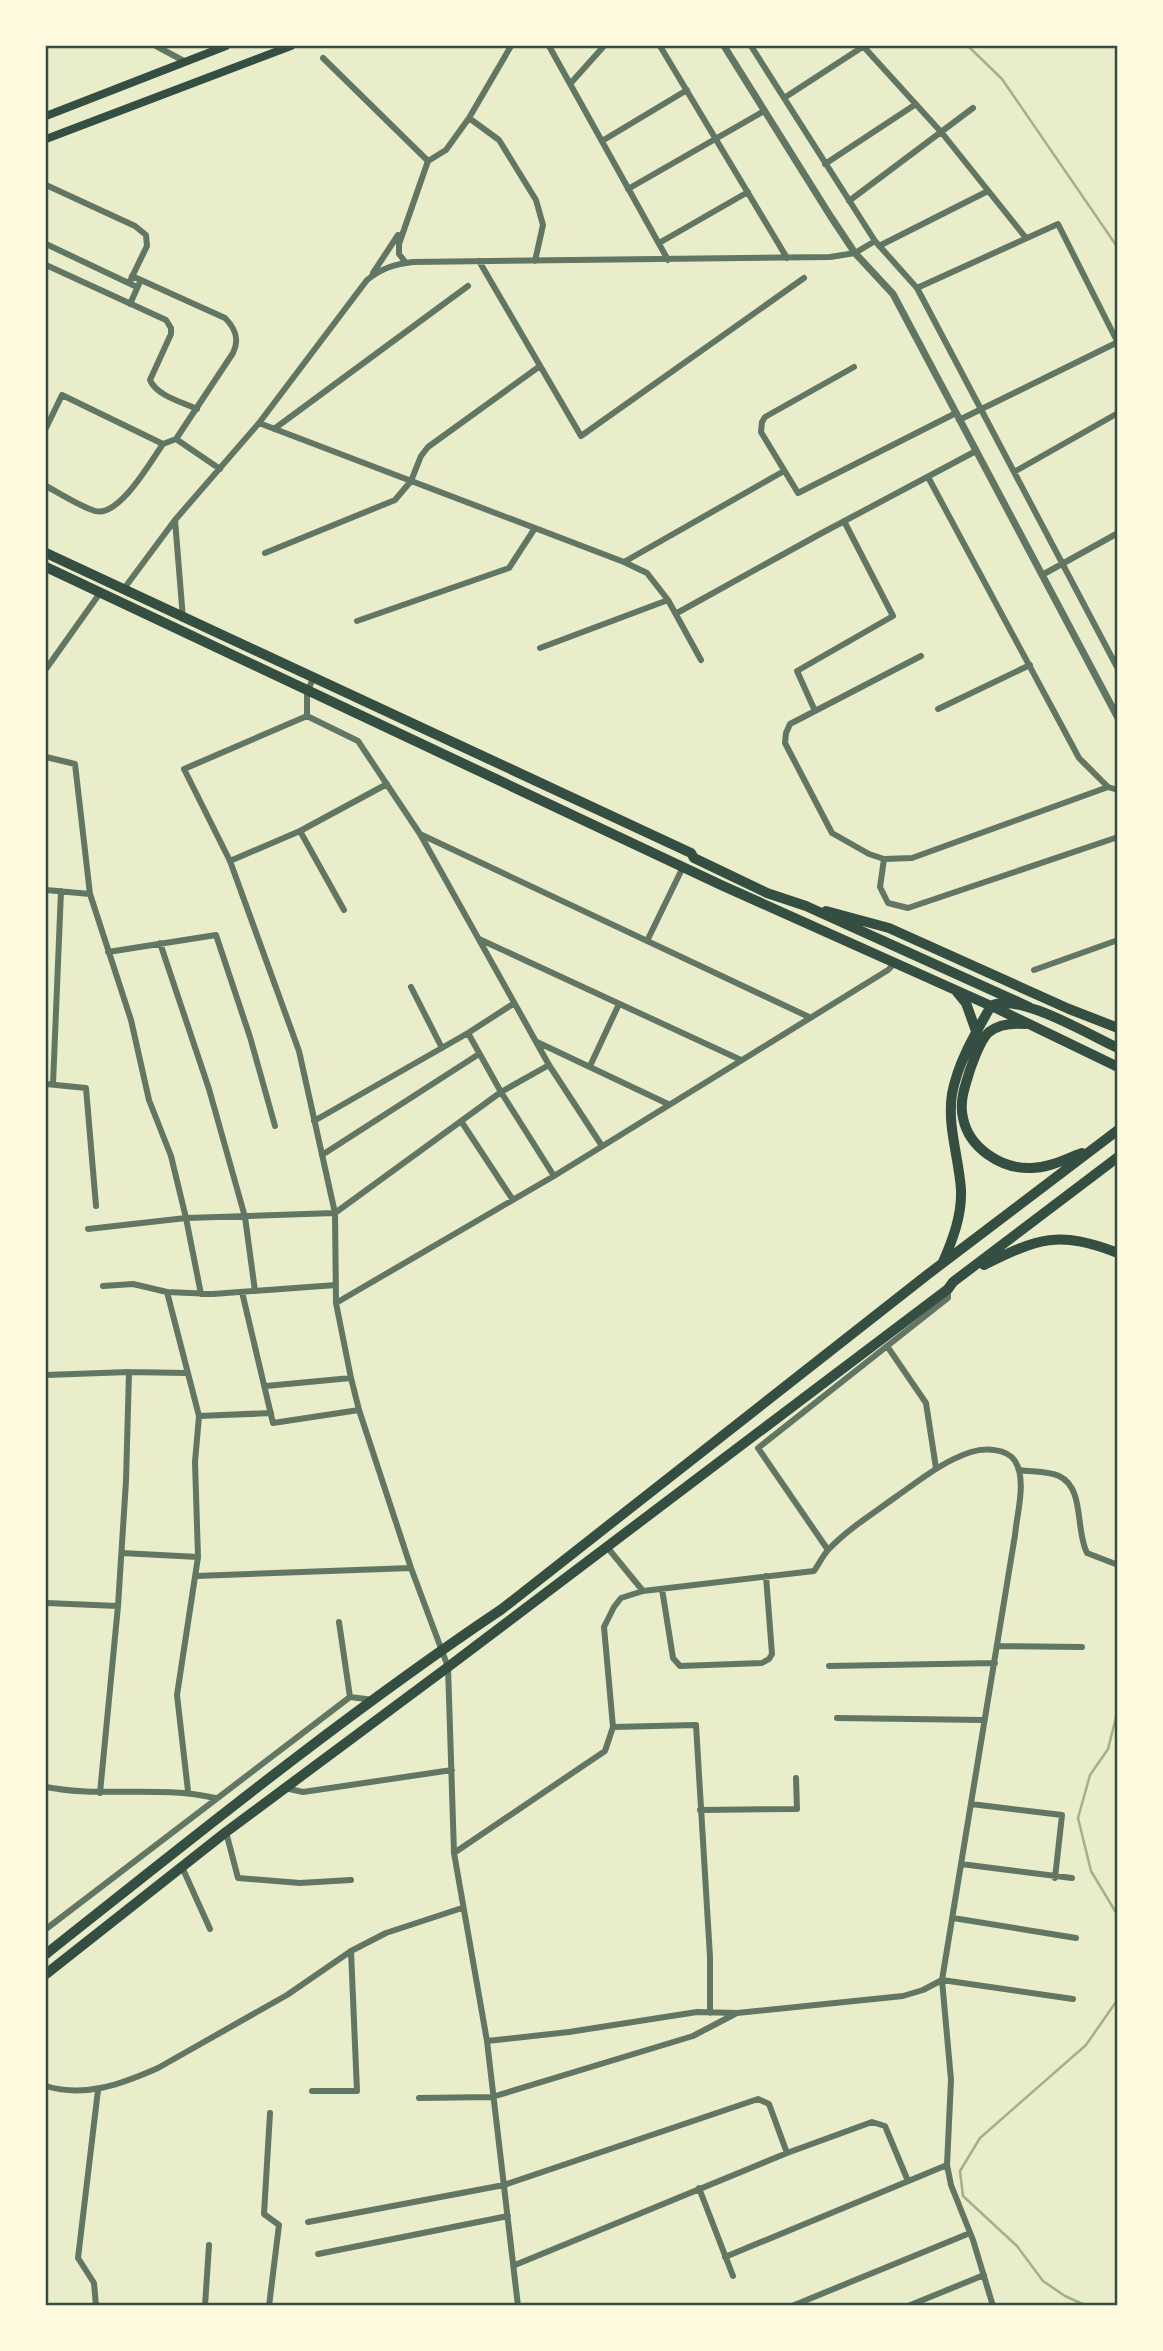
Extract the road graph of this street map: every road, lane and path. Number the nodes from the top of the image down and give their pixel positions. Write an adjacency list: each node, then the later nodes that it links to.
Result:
1 (156, 46): 12 (street)
2 (226, 46): 12 (main road)
3 (290, 46): 23 (main road)
4 (511, 46): 20 (street)
5 (549, 46): 13 (street)
6 (604, 46): 13 (street)
7 (660, 46): 14 (street)
8 (724, 46): 18 (street)
9 (751, 46): 15 (street)
10 (864, 46): 15 (street); 16 (street)
11 (323, 58): 25 (street)
12 (184, 61): 19 (main road)
13 (570, 84): 24 (street)
14 (687, 90): 22 (street); 24 (street)
15 (784, 98): 26 (street)
16 (916, 104): 21 (street); 26 (street)
17 (973, 108): 21 (street)
18 (764, 111): 22 (street); 37 (street)
19 (46, 116)
20 (469, 118): 25 (street); 41 (street)
21 (942, 133): 29 (street); 31 (street)
22 (715, 138): 28 (street); 30 (street)
23 (46, 139)
24 (602, 141): 28 (street)
25 (428, 161): 32 (street)
26 (825, 164): 31 (street)
27 (46, 185): 44 (street)
28 (628, 189): 34 (street)
29 (988, 191): 33 (street); 36 (street)
30 (748, 192): 34 (street); 38 (street)
31 (849, 201): 36 (street)
32 (404, 225): 42 (street); 47 (street)
33 (1026, 238): 51 (street); 53 (street)
34 (659, 243): 39 (street)
35 (46, 244): 48 (street)
36 (877, 244): 37 (street); 51 (street)
37 (855, 253): 38 (street); 59 (street)
38 (787, 258): 39 (street)
39 (668, 260): 41 (street)
40 (479, 261): 41 (street); 42 (street); 54 (street)
41 (535, 261)
42 (406, 263): 47 (street)
43 (46, 265): 52 (street)
44 (132, 276): 46 (street); 48 (street)
45 (804, 278): 54 (street)
46 (141, 279): 50 (street); 56 (street)
47 (367, 280): 60 (street)
48 (129, 283): 50 (street)
49 (468, 286): 62 (street)
50 (137, 288): 52 (street)
51 (917, 288): 57 (street)
52 (130, 304): 56 (street)
53 (1117, 343): 57 (street)
54 (540, 366): 70 (street)
55 (854, 367): 67 (street)
56 (197, 409): 63 (street)
57 (981, 410): 59 (street); 68 (street)
58 (1118, 413): 68 (street)
59 (958, 417): 65 (street); 67 (street)
60 (259, 423): 62 (street); 66 (street)
61 (46, 428): 64 (street)
62 (274, 429): 70 (street)
63 (176, 439): 64 (street); 66 (street)
64 (163, 444): 71 (street)
65 (976, 451): 69 (street); 81 (street)
66 (220, 469): 72 (street)
67 (784, 471): 78 (street)
68 (1014, 472): 79 (street)
69 (928, 477): 73 (street); 91 (street)
70 (411, 481): 74 (street); 77 (street)
71 (46, 486)
72 (175, 520): 82 (street); 86 (street)
73 (844, 521): 85 (street); 99 (street)
74 (535, 528): 78 (street); 87 (street)
75 (1118, 533): 79 (street)
76 (46, 553): 82 (highway)
77 (265, 554)
78 (624, 562): 84 (street)
79 (1062, 564): 81 (street); 93 (street)
80 (46, 568): 83 (highway)
81 (1042, 575): 97 (street)
82 (123, 590): 86 (highway)
83 (100, 593): 92 (street); 95 (highway)
84 (668, 600): 85 (street); 88 (street)
85 (677, 613): 90 (street)
86 (183, 619): 94 (highway)
87 (357, 621)
88 (540, 648)
89 (921, 656): 99 (street)
90 (701, 660)
91 (1030, 665): 98 (street); 104 (street)
92 (46, 669)
93 (1118, 669)
94 (313, 679): 95 (street); 115 (highway)
95 (307, 692): 100 (street); 111 (highway)
96 (1118, 697): 97 (street)
97 (1109, 702): 101 (street)
98 (939, 709)
99 (815, 710): 109 (street)
100 (307, 716): 103 (street); 110 (street)
101 (1118, 718)
102 (46, 757): 114 (street)
103 (387, 784): 106 (street); 107 (street)
104 (1108, 787): 105 (street); 109 (street)
105 (1118, 790)
106 (300, 831): 110 (street); 116 (street)
107 (420, 834): 117 (street); 119 (street)
108 (1118, 837): 109 (street)
109 (884, 859)
110 (230, 860): 145 (street)
111 (683, 867): 119 (street); 122 (highway)
112 (46, 890): 113 (street)
113 (61, 891): 114 (street); 142 (street)
114 (90, 894): 121 (street)
115 (806, 906): 126 (highway); 131 (highway)
116 (344, 910)
117 (479, 939): 127 (street); 128 (street)
118 (1118, 940): 123 (street)
119 (647, 941): 129 (street)
120 (160, 943): 121 (street); 147 (street); 157 (street)
121 (108, 952): 158 (street)
122 (895, 963): 125 (highway); 129 (street)
123 (1034, 970)
124 (411, 987): 135 (street)
125 (957, 992): 126 (highway); 133 (highway)
126 (997, 1002): 130 (highway); 133 (highway); 136 (highway)
127 (513, 1004): 132 (street); 134 (street)
128 (619, 1004): 138 (street); 140 (street)
129 (810, 1017): 138 (street)
130 (1027, 1024): 133 (highway); 141 (highway)
131 (1118, 1028)
132 (468, 1033): 135 (street); 137 (street)
133 (981, 1033): 150 (highway); 161 (highway)
134 (536, 1041): 139 (street); 140 (street)
135 (442, 1048): 145 (street)
136 (1118, 1048)
137 (479, 1054): 143 (street); 151 (street)
138 (740, 1060): 144 (street)
139 (548, 1065): 143 (street); 149 (street)
140 (590, 1066): 144 (street)
141 (1118, 1067)
142 (49, 1084): 155 (street)
143 (501, 1092): 146 (street); 153 (street)
144 (668, 1104): 149 (street)
145 (314, 1121): 151 (street)
146 (461, 1121): 154 (street); 156 (street)
147 (275, 1126)
148 (1118, 1130): 150 (highway)
149 (603, 1146): 153 (street)
150 (1096, 1147): 161 (highway)
151 (322, 1155): 156 (street)
152 (1118, 1157): 164 (highway)
153 (554, 1176): 154 (street)
154 (513, 1200): 169 (street)
155 (96, 1206)
156 (335, 1213): 157 (street); 162 (street)
157 (244, 1217): 158 (street); 165 (street)
158 (187, 1219): 159 (street); 168 (street)
159 (88, 1228)
160 (1118, 1253): 164 (highway)
161 (942, 1264): 196 (highway)
162 (336, 1285): 165 (street); 169 (street)
163 (103, 1286): 166 (street)
164 (951, 1286): 170 (street); 181 (highway)
165 (255, 1291): 167 (street)
166 (167, 1292): 168 (street); 172 (street)
167 (242, 1292): 168 (street); 175 (street)
168 (201, 1294)
169 (336, 1303): 174 (street)
170 (887, 1346): 179 (street); 182 (street)
171 (130, 1372): 172 (street); 173 (street); 183 (street)
172 (187, 1373): 178 (street)
173 (46, 1375)
174 (351, 1378): 175 (street); 176 (street)
175 (266, 1386): 177 (street)
176 (359, 1410): 177 (street); 186 (street)
177 (271, 1413): 178 (street)
178 (199, 1416): 184 (street)
179 (936, 1468): 180 (street); 182 (street)
180 (1019, 1470): 185 (street); 194 (street)
181 (607, 1547): 190 (street); 199 (highway)
182 (828, 1550): 188 (street)
183 (122, 1553): 184 (street); 192 (street)
184 (198, 1557): 187 (street)
185 (1118, 1565)
186 (411, 1568): 187 (street); 196 (street)
187 (196, 1576): 209 (street)
188 (766, 1576): 189 (street); 189 (street)
189 (662, 1589): 190 (street)
190 (643, 1591): 204 (street)
191 (46, 1603): 192 (street)
192 (118, 1606): 210 (street)
193 (339, 1622): 200 (street)
194 (998, 1646): 195 (street); 197 (street)
195 (1082, 1647)
196 (443, 1649): 199 (street); 201 (highway)
197 (995, 1663): 198 (street); 203 (street)
198 (830, 1666)
199 (448, 1667): 205 (street); 208 (highway)
200 (350, 1697): 201 (street); 211 (street)
201 (375, 1700): 227 (highway)
202 (837, 1718): 203 (street)
203 (984, 1720): 212 (street)
204 (613, 1727): 213 (street); 215 (street)
205 (452, 1770): 208 (street); 215 (street)
206 (796, 1778): 213 (street)
207 (46, 1787): 210 (street)
208 (285, 1788): 214 (highway)
209 (188, 1791): 210 (street); 211 (street)
210 (100, 1793)
211 (215, 1798): 224 (street)
212 (971, 1804): 216 (street); 218 (street)
213 (700, 1810): 231 (street)
214 (226, 1832): 217 (highway); 220 (street)
215 (454, 1853): 221 (street)
216 (961, 1864): 218 (street); 222 (street)
217 (182, 1867): 223 (street); 228 (highway)
218 (1055, 1878): 219 (street)
219 (1072, 1878)
220 (351, 1880)
221 (462, 1908): 226 (street); 233 (street)
222 (953, 1918): 225 (street); 229 (street)
223 (211, 1928)
224 (46, 1929)
225 (1076, 1938)
226 (351, 1951): 235 (street); 236 (street)
227 (46, 1954)
228 (46, 1974)
229 (942, 1980): 230 (street); 232 (street); 241 (street)
230 (1073, 1999)
231 (710, 2013): 232 (street); 233 (street)
232 (737, 2013): 237 (street)
233 (487, 2041): 237 (street)
234 (46, 2086): 235 (street)
235 (98, 2090): 254 (street)
236 (312, 2091)
237 (492, 2097): 238 (street); 243 (street)
238 (419, 2098)
239 (270, 2113): 256 (street)
240 (787, 2153): 242 (street); 243 (street); 244 (street)
241 (947, 2165): 242 (street); 247 (street)
242 (908, 2180): 250 (street)
243 (504, 2185): 245 (street); 246 (street)
244 (699, 2188): 250 (street); 251 (street)
245 (508, 2216): 249 (street); 251 (street)
246 (308, 2222)
247 (970, 2233): 252 (street); 258 (street)
248 (209, 2245): 255 (street)
249 (318, 2254)
250 (725, 2257): 253 (street)
251 (515, 2265): 257 (street)
252 (984, 2274): 259 (street); 260 (street)
253 (733, 2276)
254 (96, 2305)
255 (205, 2305)
256 (269, 2305)
257 (519, 2305)
258 (792, 2305)
259 (908, 2305)
260 (993, 2305)

